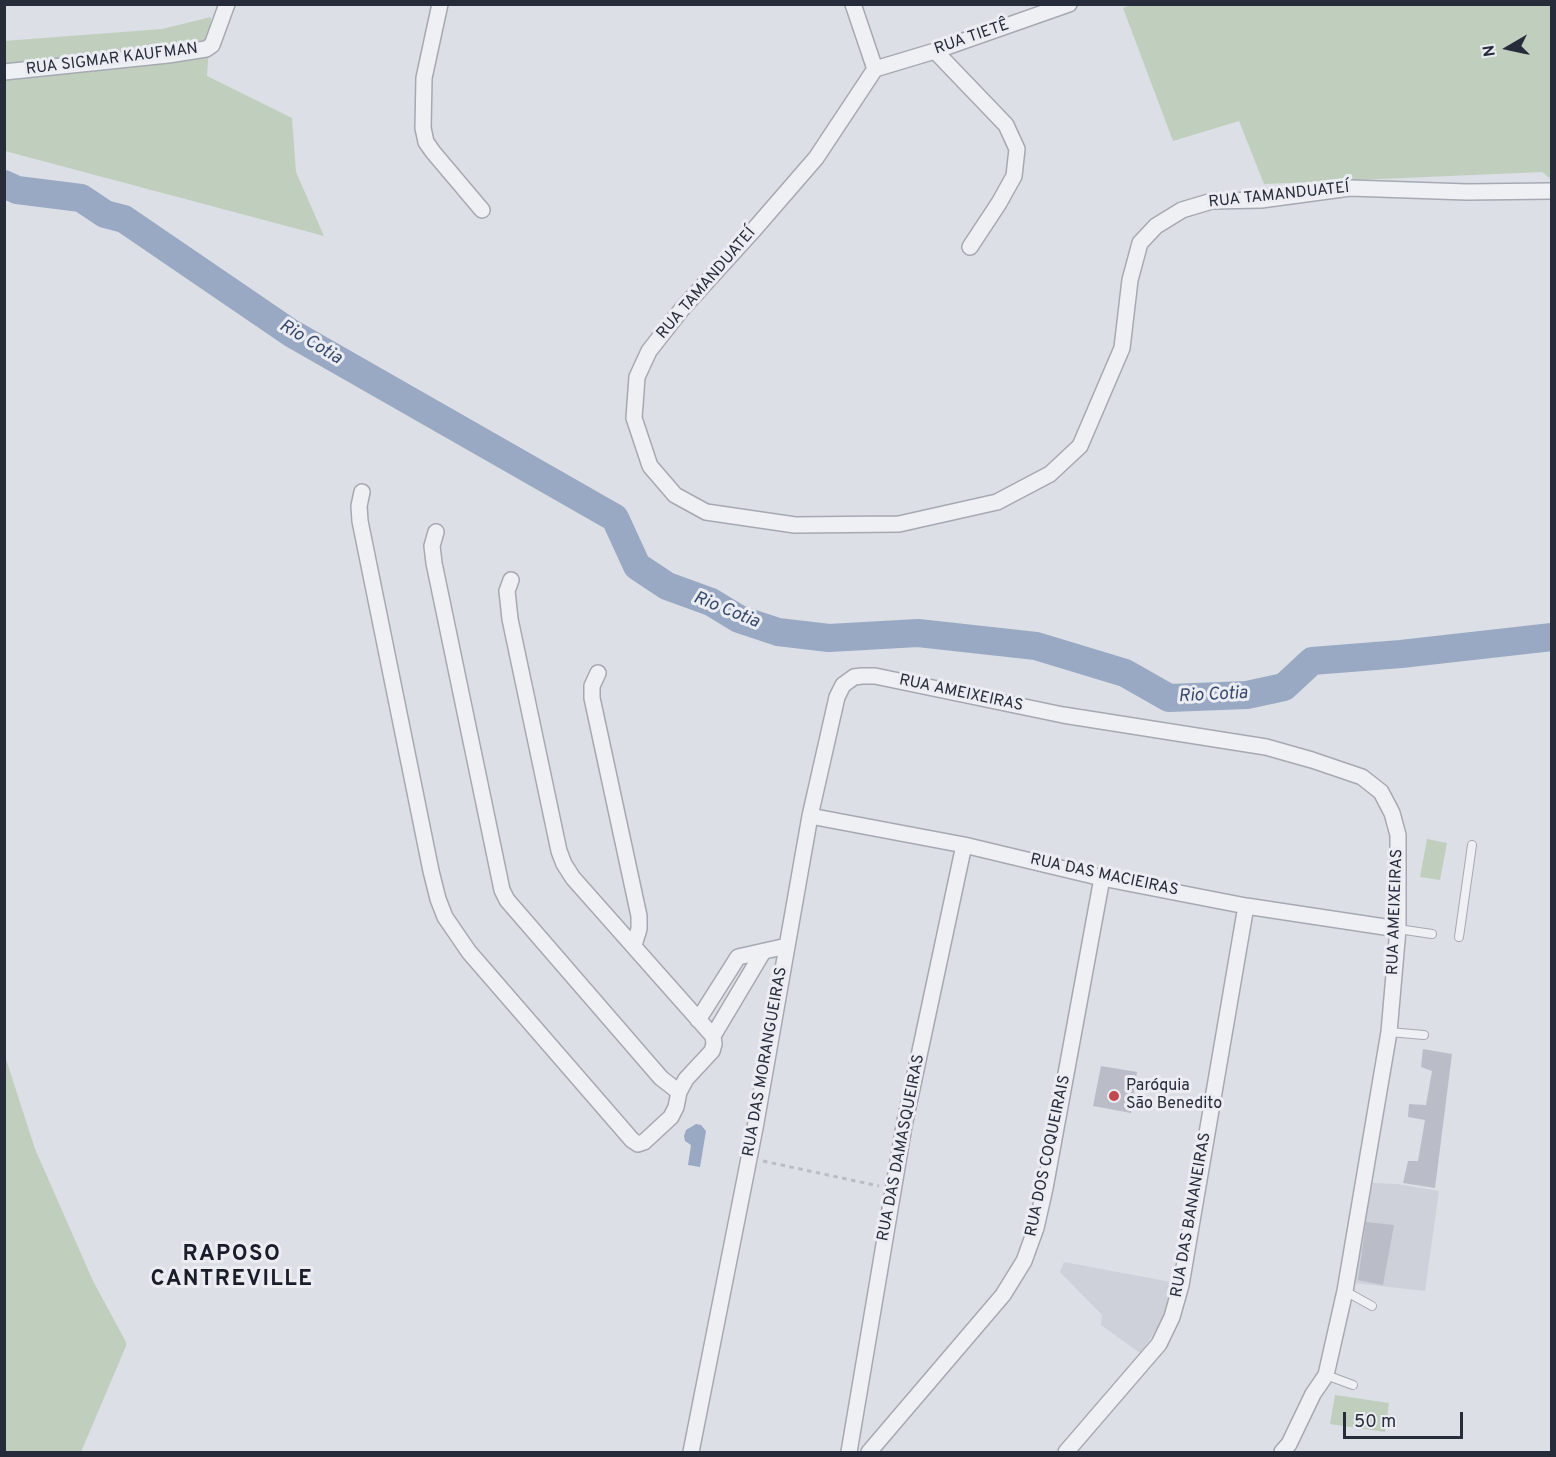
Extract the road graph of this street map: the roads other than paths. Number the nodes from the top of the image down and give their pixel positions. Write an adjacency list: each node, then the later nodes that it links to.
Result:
1 (227, 4): 7 (street, RUA SIGMAR KAUFMAN)
2 (440, 4): 9 (street)
3 (853, 4): 6 (street)
4 (1069, 4): 5 (street, RUA TIETÊ)
5 (935, 51): 6 (street, RUA TIETÊ); 10 (street)
6 (875, 69): 8 (street, RUA TAMANDUATEÍ)
7 (4, 72)
8 (1551, 191)
9 (482, 210)
10 (970, 247)
11 (362, 492): 33 (street)
12 (436, 532): 33 (street)
13 (511, 580): 24 (street)
14 (598, 673): 24 (street)
15 (854, 677): 16 (street, RUA DAS MORANGUEIRAS); 21 (street, RUA AMEIXEIRAS)
16 (810, 816): 17 (street, RUA DAS MACIEIRAS); 25 (street, RUA DAS MORANGUEIRAS)
17 (964, 845): 19 (street, RUA DAS MACIEIRAS); 39 (street, RUA DAS DAMASQUEIRAS)
18 (1472, 845): 23 (lane)
19 (1102, 878): 20 (street, RUA DAS MACIEIRAS); 40 (street, RUA DOS COQUEIRAIS)
20 (1246, 906): 21 (street, RUA DAS MACIEIRAS); 41 (street, RUA DAS BANANEIRAS)
21 (1398, 929): 22 (lane); 30 (street, RUA AMEIXEIRAS)
22 (1432, 934)
23 (1459, 937)
24 (634, 945): 29 (street)
25 (787, 946): 26 (street); 38 (street, RUA DAS MORANGUEIRAS)
26 (763, 952): 27 (street); 28 (street)
27 (718, 989): 28 (street); 29 (street)
28 (736, 999): 32 (street)
29 (698, 1020): 32 (street)
30 (1389, 1032): 31 (lane); 34 (street, RUA AMEIXEIRAS)
31 (1424, 1035)
32 (713, 1036): 33 (street)
33 (679, 1092)
34 (1345, 1291): 35 (lane); 36 (street, RUA AMEIXEIRAS)
35 (1372, 1306)
36 (1326, 1375): 37 (lane); 42 (street, RUA AMEIXEIRAS)
37 (1353, 1385)
38 (691, 1452)
39 (849, 1452)
40 (869, 1452)
41 (1066, 1452)
42 (1282, 1452)

